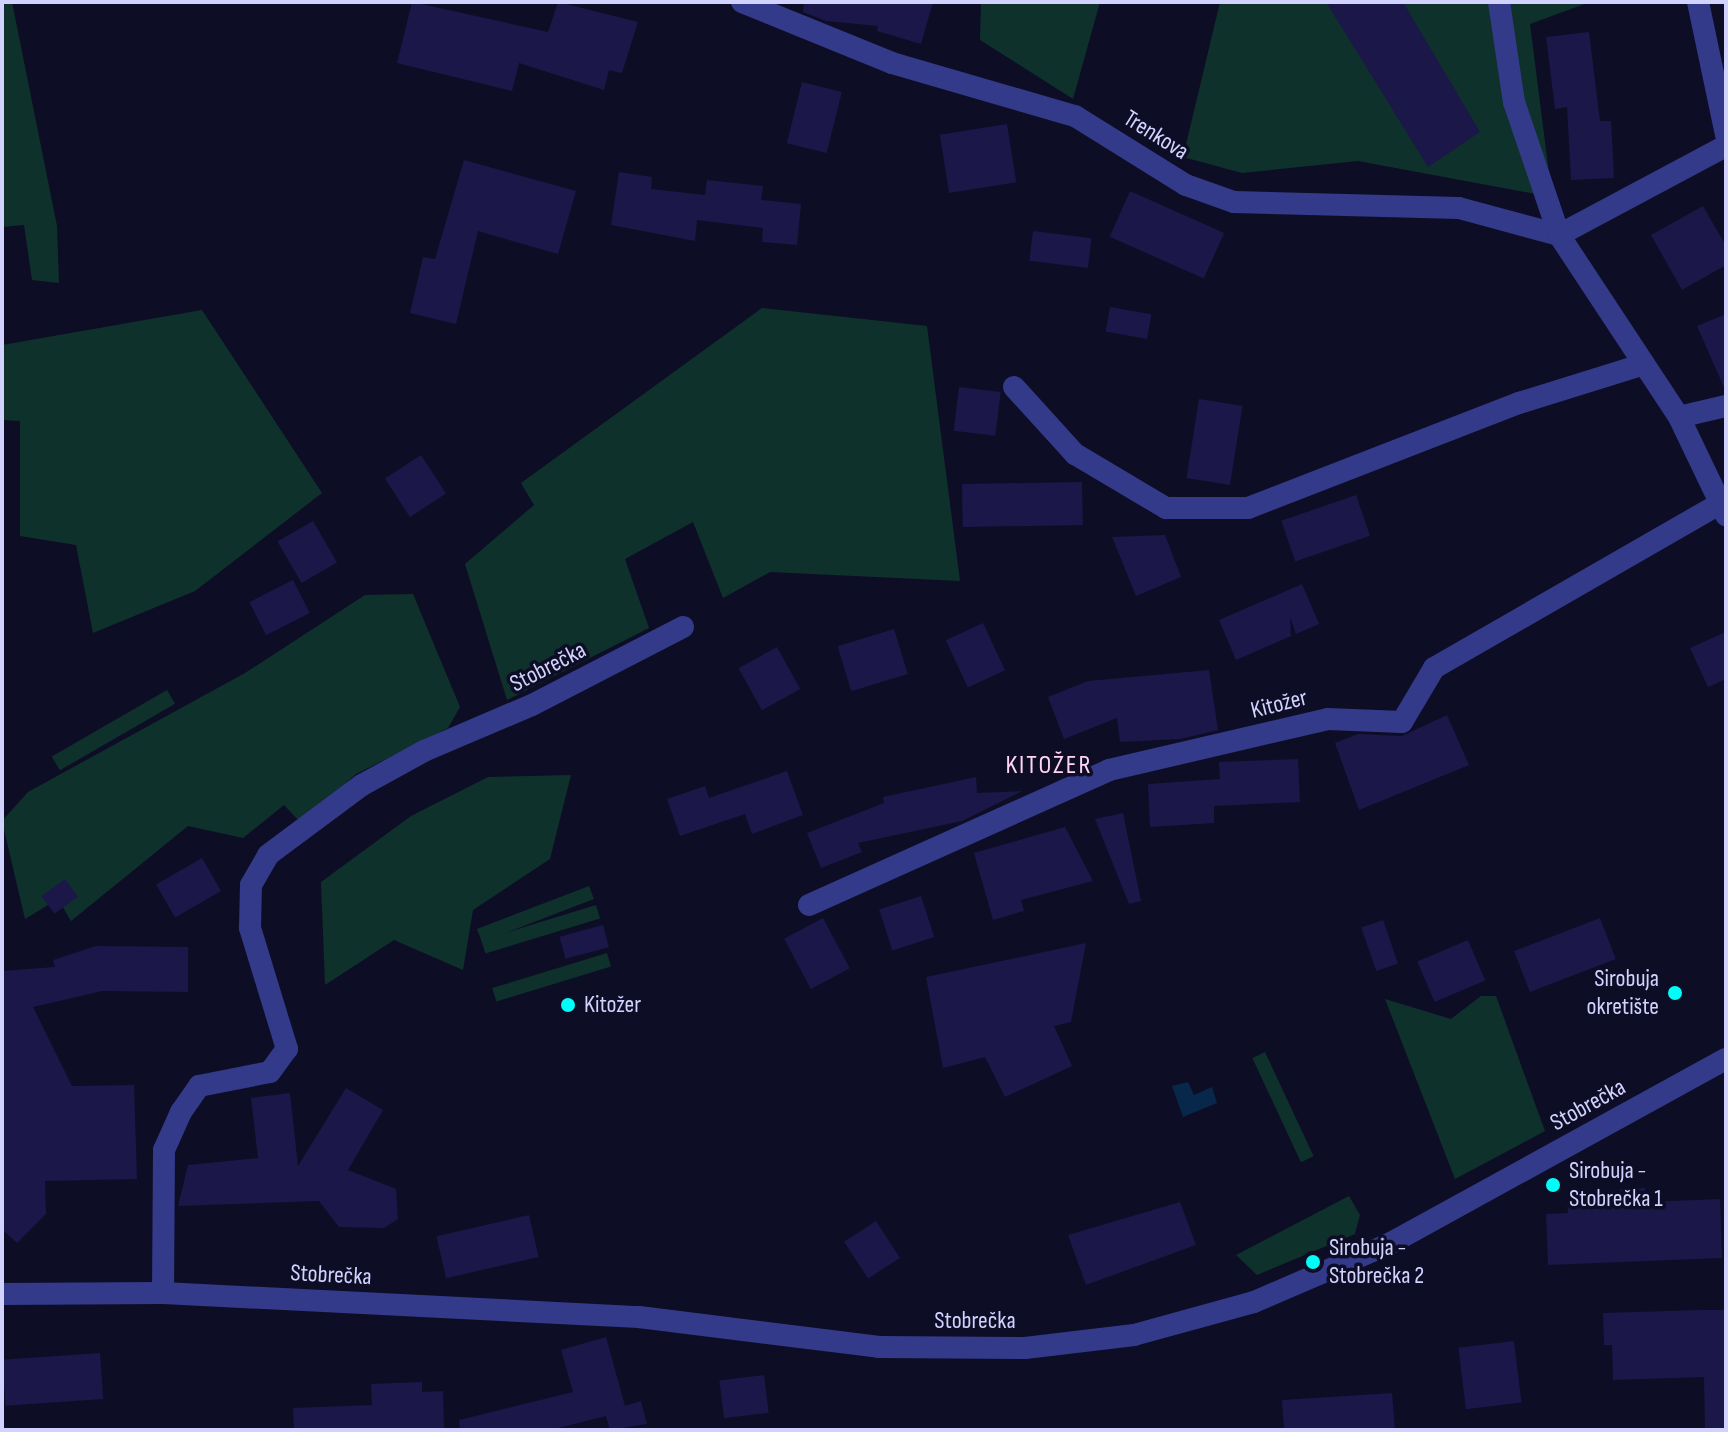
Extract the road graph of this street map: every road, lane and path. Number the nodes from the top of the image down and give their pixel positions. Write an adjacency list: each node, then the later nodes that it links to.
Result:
1 (742, 2): 6 (street, Trenkova)
2 (1499, 2): 6 (street)
3 (1698, 2): 4 (street)
4 (1726, 135)
5 (1726, 146): 6 (street)
6 (1559, 235): 7 (street)
7 (1641, 365): 8 (street); 10 (street)
8 (1014, 387)
9 (1726, 406): 10 (street)
10 (1679, 417): 11 (street)
11 (1722, 510): 13 (street, Kitožer)
12 (683, 627): 15 (street, Stobrečka)
13 (809, 905)
14 (1726, 1059): 15 (street, Stobrečka)
15 (163, 1293): 16 (street, Stobrečka)
16 (2, 1294)

